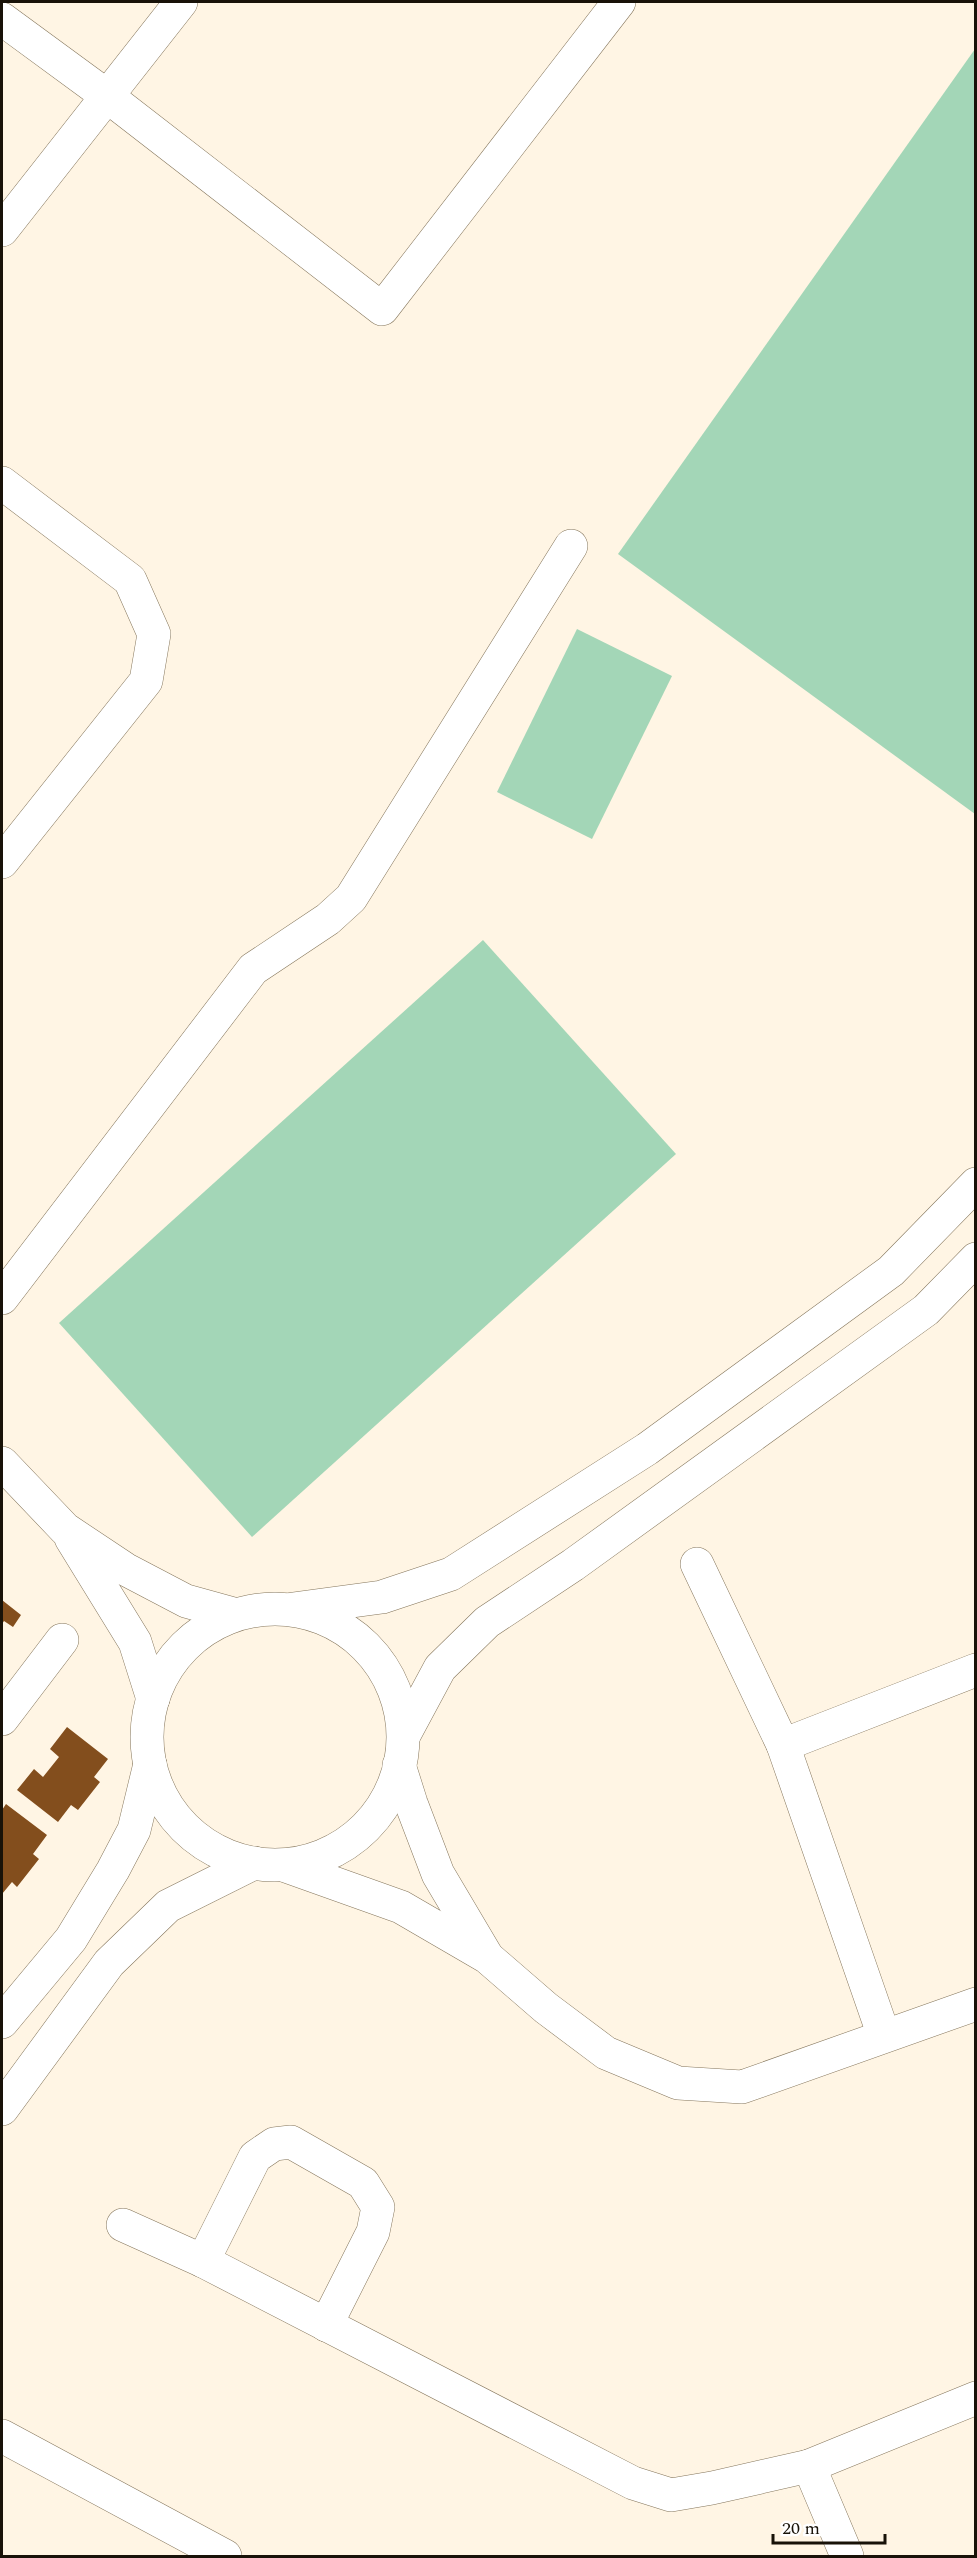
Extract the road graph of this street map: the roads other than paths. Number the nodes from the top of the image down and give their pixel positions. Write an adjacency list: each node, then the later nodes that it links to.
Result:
1 (181, 2): 4 (street)
2 (619, 2): 4 (street)
3 (2, 19): 4 (street)
4 (106, 96): 5 (street)
5 (2, 230)
6 (2, 483): 8 (street)
7 (571, 546): 11 (street)
8 (2, 862)
9 (975, 1184): 15 (street)
10 (975, 1259): 22 (street)
11 (2, 1298)
12 (2, 1463): 13 (street)
13 (65, 1529): 16 (street); 19 (street)
14 (697, 1564): 21 (street)
15 (293, 1609): 16 (street); 22 (street)
16 (233, 1614): 19 (street)
17 (62, 1640): 20 (street)
18 (975, 1670): 21 (street)
19 (153, 1699): 23 (street)
20 (2, 1719)
21 (783, 1745): 28 (street)
22 (402, 1750): 24 (street); 25 (street)
23 (150, 1764): 24 (street); 27 (street)
24 (270, 1864): 25 (street); 29 (street)
25 (487, 1957): 28 (street)
26 (975, 2004): 28 (street)
27 (2, 2022)
28 (885, 2036)
29 (2, 2109)
30 (123, 2225): 31 (street)
31 (203, 2261): 32 (street); 32 (street)
32 (327, 2325): 35 (street)
33 (975, 2398): 35 (street)
34 (2, 2436): 36 (street)
35 (809, 2466): 37 (street)
36 (225, 2556)
37 (847, 2556)

